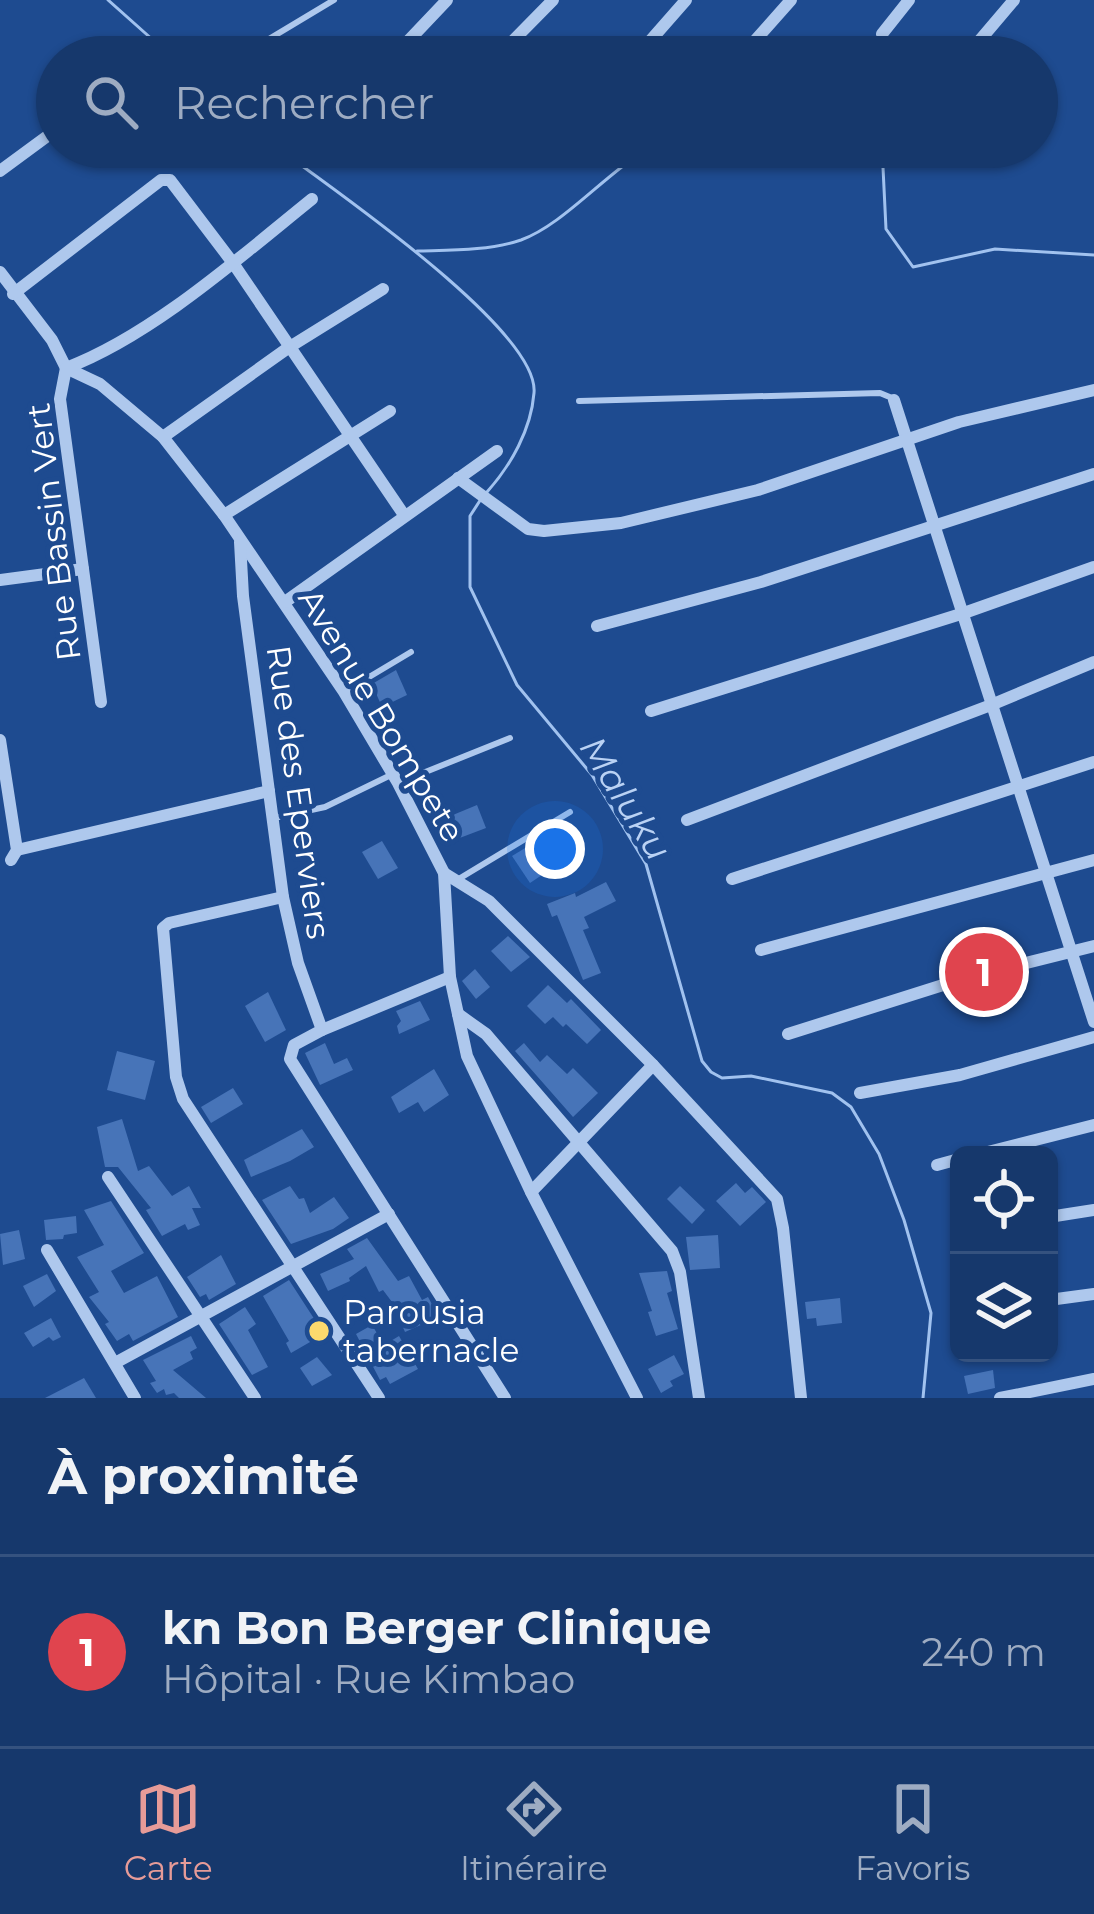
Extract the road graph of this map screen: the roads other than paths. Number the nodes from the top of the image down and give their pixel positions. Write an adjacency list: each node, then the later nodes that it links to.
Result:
1 (334, 0): 9 (lane)
2 (447, 0): 10 (street)
3 (553, 0): 11 (street)
4 (686, 0): 12 (street)
5 (791, 0): 13 (street)
6 (909, 0): 8 (street)
7 (1014, 0): 14 (street)
8 (882, 34)
9 (274, 36)
10 (413, 36)
11 (518, 36)
12 (654, 36)
13 (759, 36)
14 (983, 36)
15 (36, 144): 16 (street)
16 (0, 171)
17 (312, 200): 18 (street, Rue Bassin Vert)
18 (232, 262): 21 (street); 22 (street); 23 (street, Rue Bassin Vert)
19 (0, 272): 21 (street, Avenue Bompete)
20 (382, 289): 22 (street)
21 (13, 294): 23 (street, Avenue Bompete)
22 (288, 348): 28 (street); 29 (street)
23 (65, 368): 29 (street, Avenue Bompete); 39 (street, Rue Bassin Vert)
24 (1094, 390): 30 (street)
25 (579, 400): 26 (lane)
26 (894, 400): 30 (street)
27 (390, 411): 28 (street)
28 (348, 435): 34 (street); 35 (street)
29 (163, 437): 34 (street, Avenue Bompete)
30 (908, 439): 33 (street); 36 (street)
31 (497, 451): 33 (street)
32 (1094, 474): 36 (street)
33 (458, 478): 35 (street)
34 (224, 515): 37 (street, Avenue Bompete)
35 (404, 515): 41 (street)
36 (936, 526): 42 (street); 43 (street)
37 (240, 542): 41 (street, Avenue Bompete); 55 (street, Rue des Eperviers)
38 (1094, 566): 42 (street)
39 (83, 569): 40 (street); 47 (street, Rue Bassin Vert)
40 (0, 580)
41 (285, 602): 46 (street, Avenue Bompete)
42 (964, 614): 48 (street); 49 (street)
43 (597, 626)
44 (411, 652): 46 (lane)
45 (1094, 662): 48 (street)
46 (344, 692): 53 (street, Avenue Bompete)
47 (100, 702)
48 (991, 705): 54 (street); 58 (street)
49 (651, 711)
50 (510, 738): 53 (lane)
51 (0, 740): 55 (street)
52 (1094, 762): 54 (street)
53 (396, 779): 57 (lane); 61 (street, Avenue Bompete)
54 (1019, 786): 60 (street); 62 (street)
55 (269, 791): 57 (street, Rue des Eperviers)
56 (570, 812): 61 (lane)
57 (274, 818): 63 (street, Rue des Eperviers)
58 (687, 820)
59 (1094, 860): 60 (street)
60 (1046, 873): 65 (street); 66 (street)
61 (450, 876): 67 (street, Avenue Bompete); 73 (street)
62 (732, 879)
63 (283, 897): 70 (street, Rue des Eperviers); 86 (street)
64 (1094, 946): 66 (street)
65 (761, 950)
66 (1071, 952): 69 (street); 71 (street)
67 (450, 977): 68 (street, Avenue Bompete); 70 (street)
68 (458, 1015): 76 (street); 81 (street, Avenue Bompete)
69 (1094, 1022)
70 (322, 1030): 83 (street)
71 (788, 1034)
72 (1094, 1037): 74 (street)
73 (653, 1065): 76 (street); 98 (street)
74 (860, 1093)
75 (1094, 1125): 77 (street)
76 (577, 1143): 81 (street); 97 (street)
77 (1011, 1146)
78 (950, 1162): 79 (street)
79 (937, 1165)
80 (108, 1177): 89 (street)
81 (531, 1192): 96 (street, Avenue Bompete)
82 (1094, 1210): 84 (street)
83 (389, 1214): 86 (street); 95 (street)
84 (1058, 1216)
85 (47, 1250): 90 (street)
86 (296, 1267): 89 (street); 94 (street)
87 (1094, 1294): 88 (street)
88 (1058, 1299)
89 (204, 1318): 90 (street); 93 (street)
90 (115, 1363): 92 (street)
91 (1094, 1378): 99 (street)
92 (135, 1398)
93 (255, 1398)
94 (379, 1398)
95 (505, 1398)
96 (637, 1398)
97 (699, 1398)
98 (801, 1398)
99 (1000, 1398)

